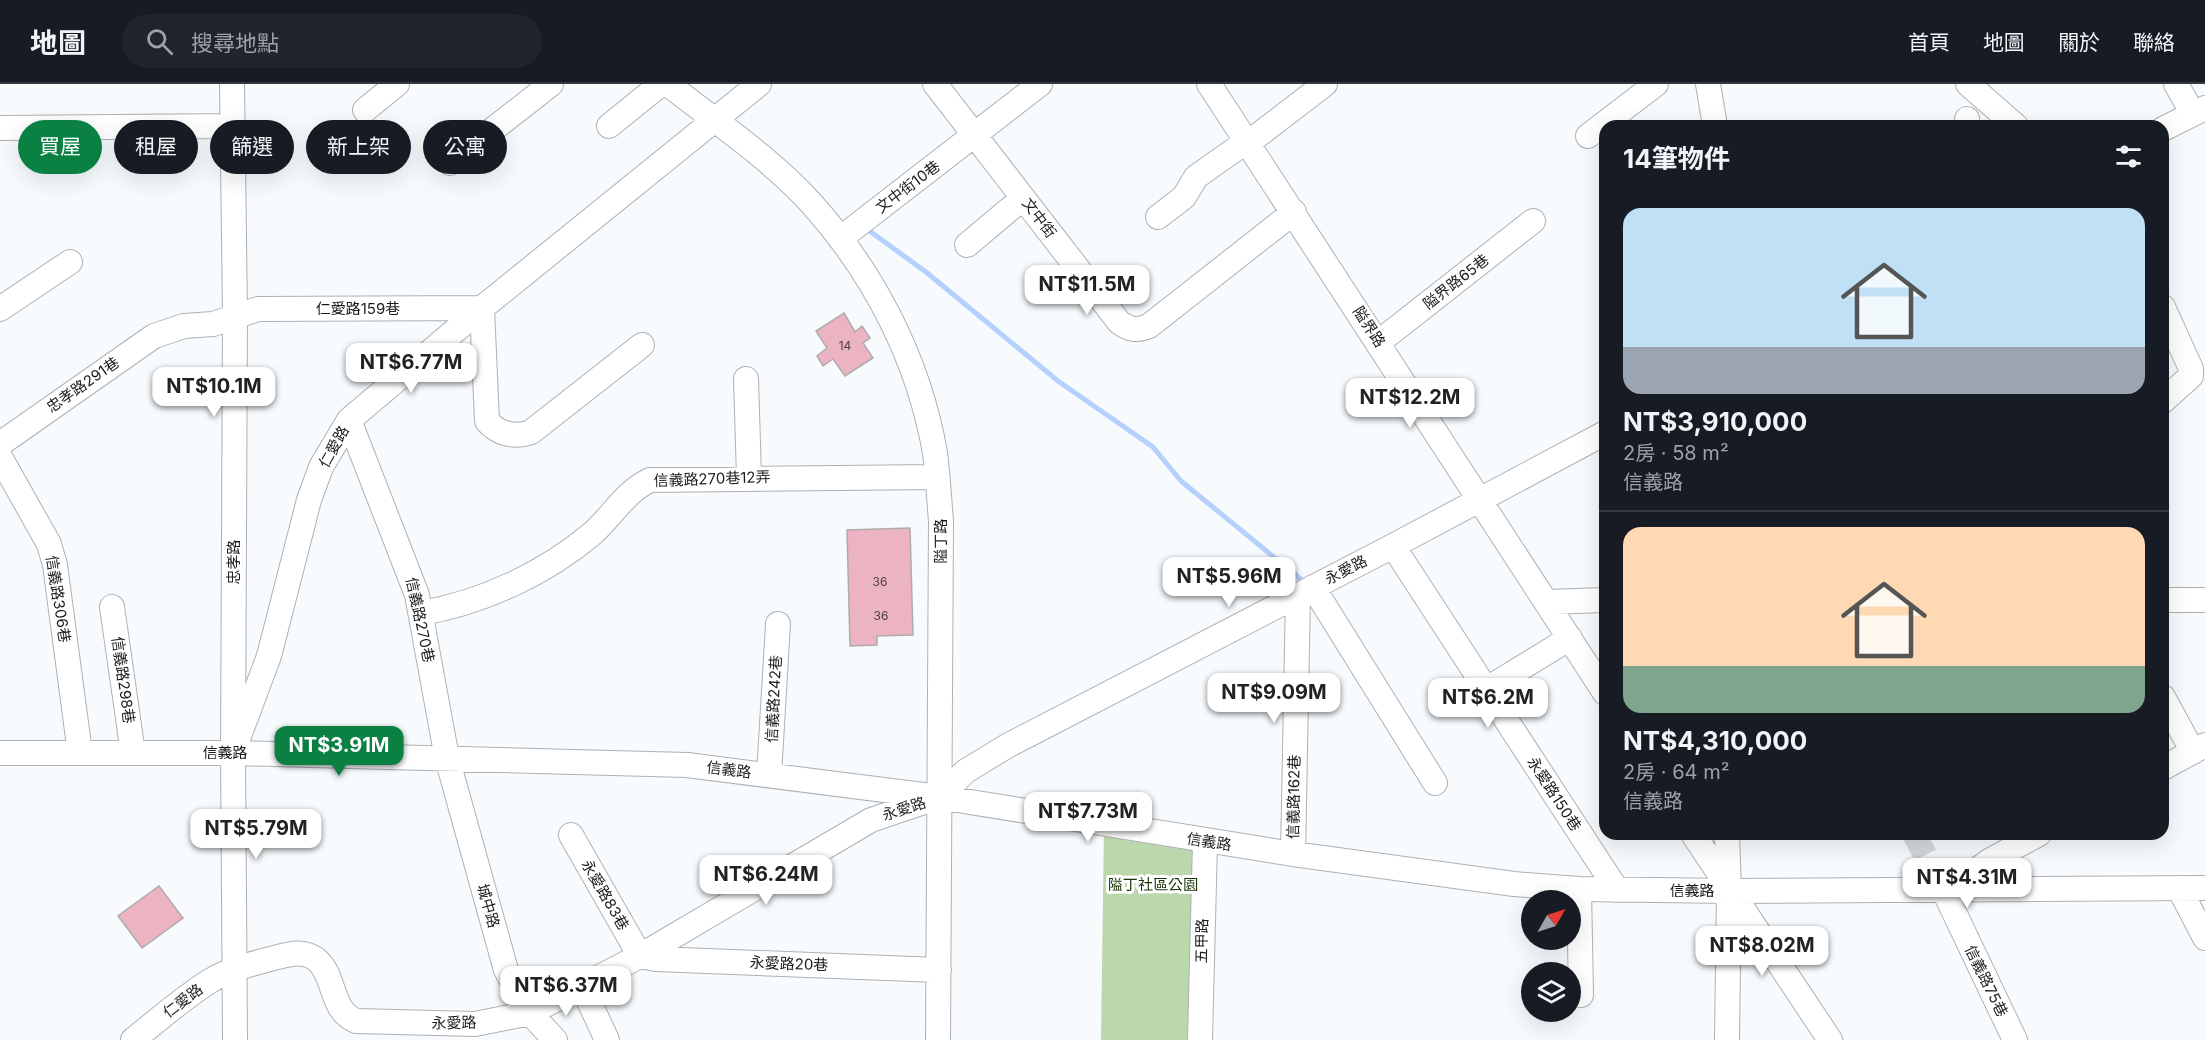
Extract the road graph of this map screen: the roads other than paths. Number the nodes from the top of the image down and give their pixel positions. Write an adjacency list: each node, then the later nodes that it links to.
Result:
1 (232, 84): 17 (street, 忠孝路)
2 (397, 84): 15 (street)
3 (551, 84): 18 (street)
4 (661, 84): 24 (street)
5 (668, 84): 19 (street, 隘丁路)
6 (759, 84): 19 (street, 仁愛路)
7 (935, 84): 28 (street, 文中街)
8 (1040, 84): 28 (street, 文中街10巷)
9 (1209, 84): 30 (street, 隘界路)
10 (1325, 84): 30 (street)
11 (1656, 84): 20 (street)
12 (1708, 84): 21 (street)
13 (1968, 84): 22 (street)
14 (2176, 84): 16 (street)
15 (365, 110)
16 (2199, 111): 25 (street)
17 (232, 120)
18 (505, 120)
19 (714, 120): 36 (street, 隘丁路); 39 (street, 仁愛路)
20 (1609, 120)
21 (1714, 120)
22 (2009, 120)
23 (210, 126): 26 (street)
24 (609, 126)
25 (2169, 126)
26 (0, 128)
27 (1599, 128): 29 (street)
28 (974, 134): 32 (street, 文中街); 36 (street, 文中街10巷)
29 (1588, 136)
30 (1248, 143): 33 (street, 隘界路); 34 (street)
31 (233, 174): 41 (street, 忠孝路)
32 (1023, 198): 33 (street, 文中街); 37 (street)
33 (1294, 212): 43 (street, 隘界路)
34 (1158, 217)
35 (1533, 221): 43 (street, 隘界路65巷)
36 (841, 238): 52 (street, 隘丁路)
37 (967, 245)
38 (70, 262): 40 (street)
39 (482, 308): 41 (street, 仁愛路159巷); 44 (street); 47 (street, 仁愛路)
40 (0, 309)
41 (235, 316): 49 (street, 忠孝路291巷); 71 (street, 忠孝路)
42 (2170, 340): 46 (street)
43 (1379, 342): 53 (street, 隘界路)
44 (642, 345)
45 (746, 379): 51 (street)
46 (2169, 396)
47 (349, 420): 61 (street, 信義路270巷); 71 (street, 仁愛路)
48 (1599, 436): 53 (street, 永愛路)
49 (0, 444)
50 (0, 457): 69 (street, 信義路306巷)
51 (749, 477): 52 (street, 信義路270巷12弄); 61 (street, 信義路270巷12弄)
52 (937, 477): 76 (street, 隘丁路)
53 (1481, 500): 54 (street, 永愛路); 59 (street, 隘界路)
54 (1393, 546): 55 (street, 永愛路); 65 (street, 永愛路150巷)
55 (1305, 591): 75 (street); 76 (street, 永愛路); 82 (street, 信義路162巷)
56 (1599, 600): 59 (street)
57 (2169, 600): 58 (street)
58 (2205, 600)
59 (1548, 602): 63 (street, 隘界路)
60 (112, 608): 70 (street, 信義路298巷)
61 (421, 613): 72 (street, 信義路270巷)
62 (778, 624): 74 (street, 信義路242巷)
63 (1570, 638): 64 (street, 隘界路); 65 (street)
64 (1599, 684)
65 (1487, 689): 87 (street, 永愛路150巷)
66 (2169, 705): 67 (street)
67 (2199, 748): 73 (street)
68 (0, 753): 69 (street, 信義路)
69 (80, 753): 70 (street, 信義路)
70 (133, 753): 71 (street, 信義路)
71 (233, 753): 72 (street, 信義路); 92 (street, 忠孝路)
72 (447, 758): 74 (street, 信義路); 95 (street, 城中路)
73 (2169, 765)
74 (770, 775): 76 (street, 信義路)
75 (1435, 783)
76 (939, 797): 81 (street, 信義路); 90 (street, 永愛路); 93 (street, 隘丁路)
77 (571, 835): 90 (street, 永愛路83巷)
78 (1697, 840): 88 (street)
79 (1726, 840): 88 (street)
80 (2028, 840): 83 (street)
81 (1204, 842): 82 (street, 信義路); 103 (street, 五甲路)
82 (1293, 854): 86 (street, 信義路)
83 (1948, 888): 84 (street, 信義路); 88 (street, 信義路); 106 (street, 信義路75巷)
84 (2179, 888): 85 (street, 信義路); 89 (street)
85 (2205, 888)
86 (1579, 889): 87 (street, 信義路); 91 (street)
87 (1617, 890): 88 (street, 信義路)
88 (1729, 891): 104 (street); 105 (street)
89 (2205, 938)
90 (639, 956): 93 (street, 永愛路20巷); 94 (street, 永愛路)
91 (1580, 962)
92 (237, 968): 96 (street, 永愛路); 98 (street, 仁愛路); 99 (street, 忠孝路)
93 (939, 970): 102 (street, 隘丁路)
94 (582, 986): 95 (street, 永愛路); 101 (street)
95 (530, 1013): 97 (street, 永愛路); 100 (street, 城中路)
96 (349, 1028): 97 (street, 永愛路)
97 (475, 1032)
98 (133, 1040)
99 (236, 1040)
100 (555, 1040)
101 (607, 1040)
102 (938, 1040)
103 (1200, 1040)
104 (1726, 1040)
105 (1830, 1040)
106 (2015, 1040)

